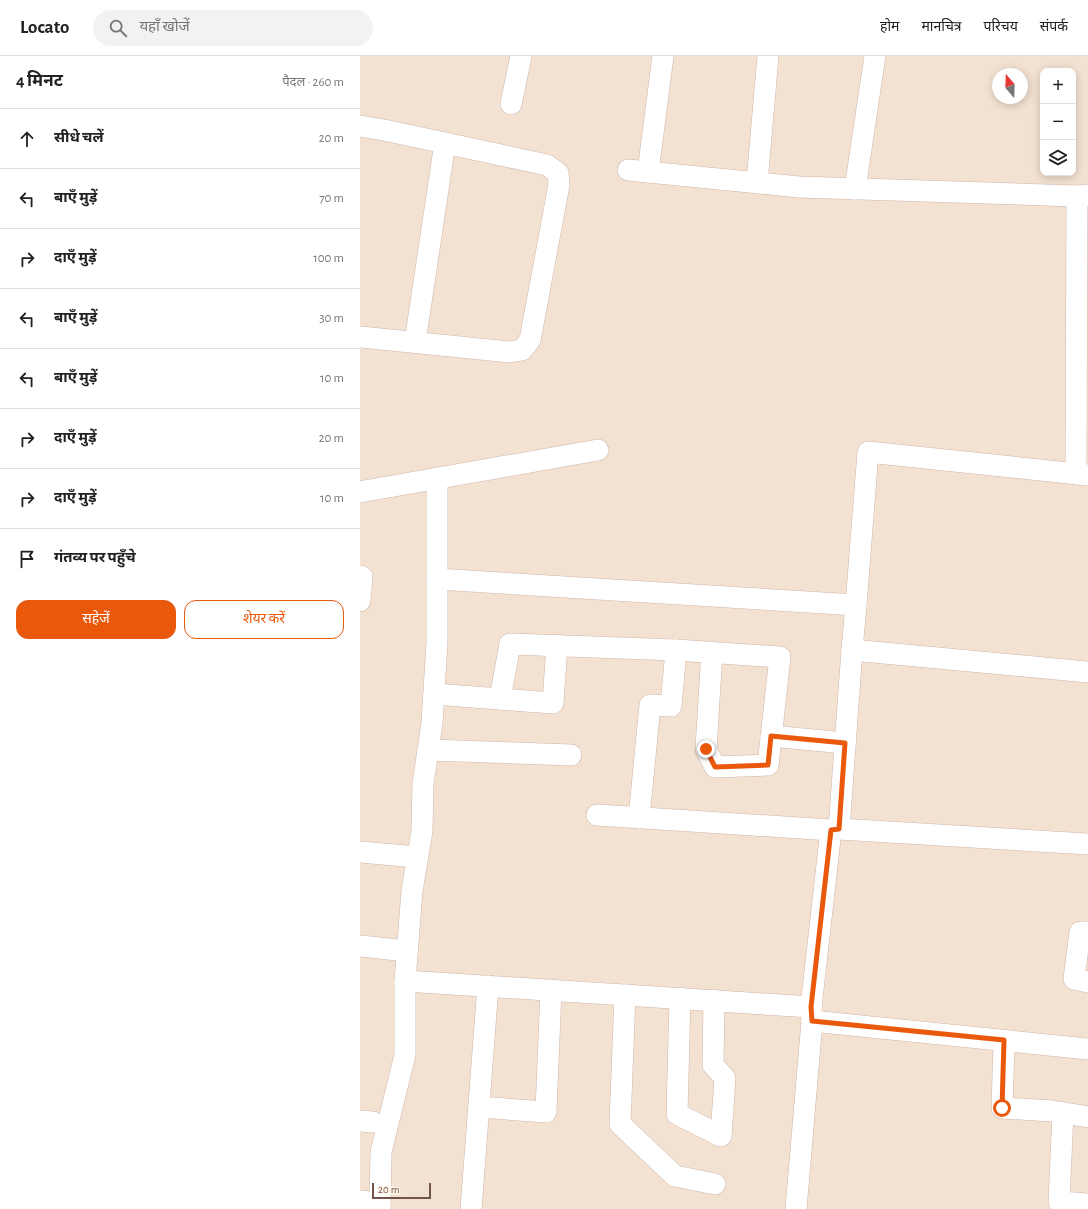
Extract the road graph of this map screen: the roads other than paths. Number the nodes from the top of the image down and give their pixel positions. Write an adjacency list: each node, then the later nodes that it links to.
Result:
1 (521, 56): 5 (street)
2 (662, 56): 9 (street)
3 (768, 56): 10 (street)
4 (874, 56): 11 (street)
5 (511, 104)
6 (360, 126): 7 (street)
7 (445, 143): 14 (street); 14 (street)
8 (628, 170): 9 (street)
9 (648, 172): 10 (street)
10 (757, 183): 11 (street)
11 (855, 189): 12 (street)
12 (1082, 196): 16 (street)
13 (360, 337): 14 (street)
14 (415, 342)
15 (598, 450): 17 (street)
16 (1082, 474): 22 (street)
17 (437, 478): 18 (street); 20 (street)
18 (360, 492)
19 (360, 576): 21 (street)
20 (437, 579): 22 (street); 28 (street)
21 (360, 601)
22 (856, 605): 25 (street)
23 (557, 645): 24 (street); 29 (street); 29 (street)
24 (676, 650): 26 (street); 35 (street)
25 (852, 650): 27 (street); 31 (street)
26 (712, 652): 30 (street); 30 (street)
27 (1088, 672)
28 (434, 694): 29 (street); 32 (street)
29 (500, 699)
30 (771, 736): 31 (street)
31 (845, 743): 36 (street)
32 (428, 750): 33 (street); 39 (street)
33 (571, 755)
34 (597, 816): 35 (street)
35 (639, 818): 36 (street)
36 (835, 830): 37 (street); 50 (street)
37 (1088, 844)
38 (360, 852): 39 (street)
39 (417, 857): 42 (street)
40 (1088, 932): 44 (street)
41 (360, 946): 42 (street)
42 (407, 951): 43 (street)
43 (405, 981): 45 (street); 59 (street)
44 (1088, 982)
45 (488, 986): 46 (street); 55 (street)
46 (551, 990): 47 (street); 55 (street)
47 (625, 995): 48 (street); 58 (street)
48 (680, 998): 49 (street); 53 (street)
49 (714, 1000): 50 (street); 54 (street)
50 (812, 1014): 51 (street); 62 (street)
51 (1004, 1040): 52 (street); 56 (street)
52 (1088, 1049)
53 (678, 1062): 54 (street); 54 (street)
54 (713, 1065)
55 (479, 1107): 61 (street)
56 (1063, 1113): 57 (street); 60 (street)
57 (1088, 1117)
58 (715, 1184)
59 (373, 1204)
60 (1088, 1204)
61 (471, 1209)
62 (796, 1209)

